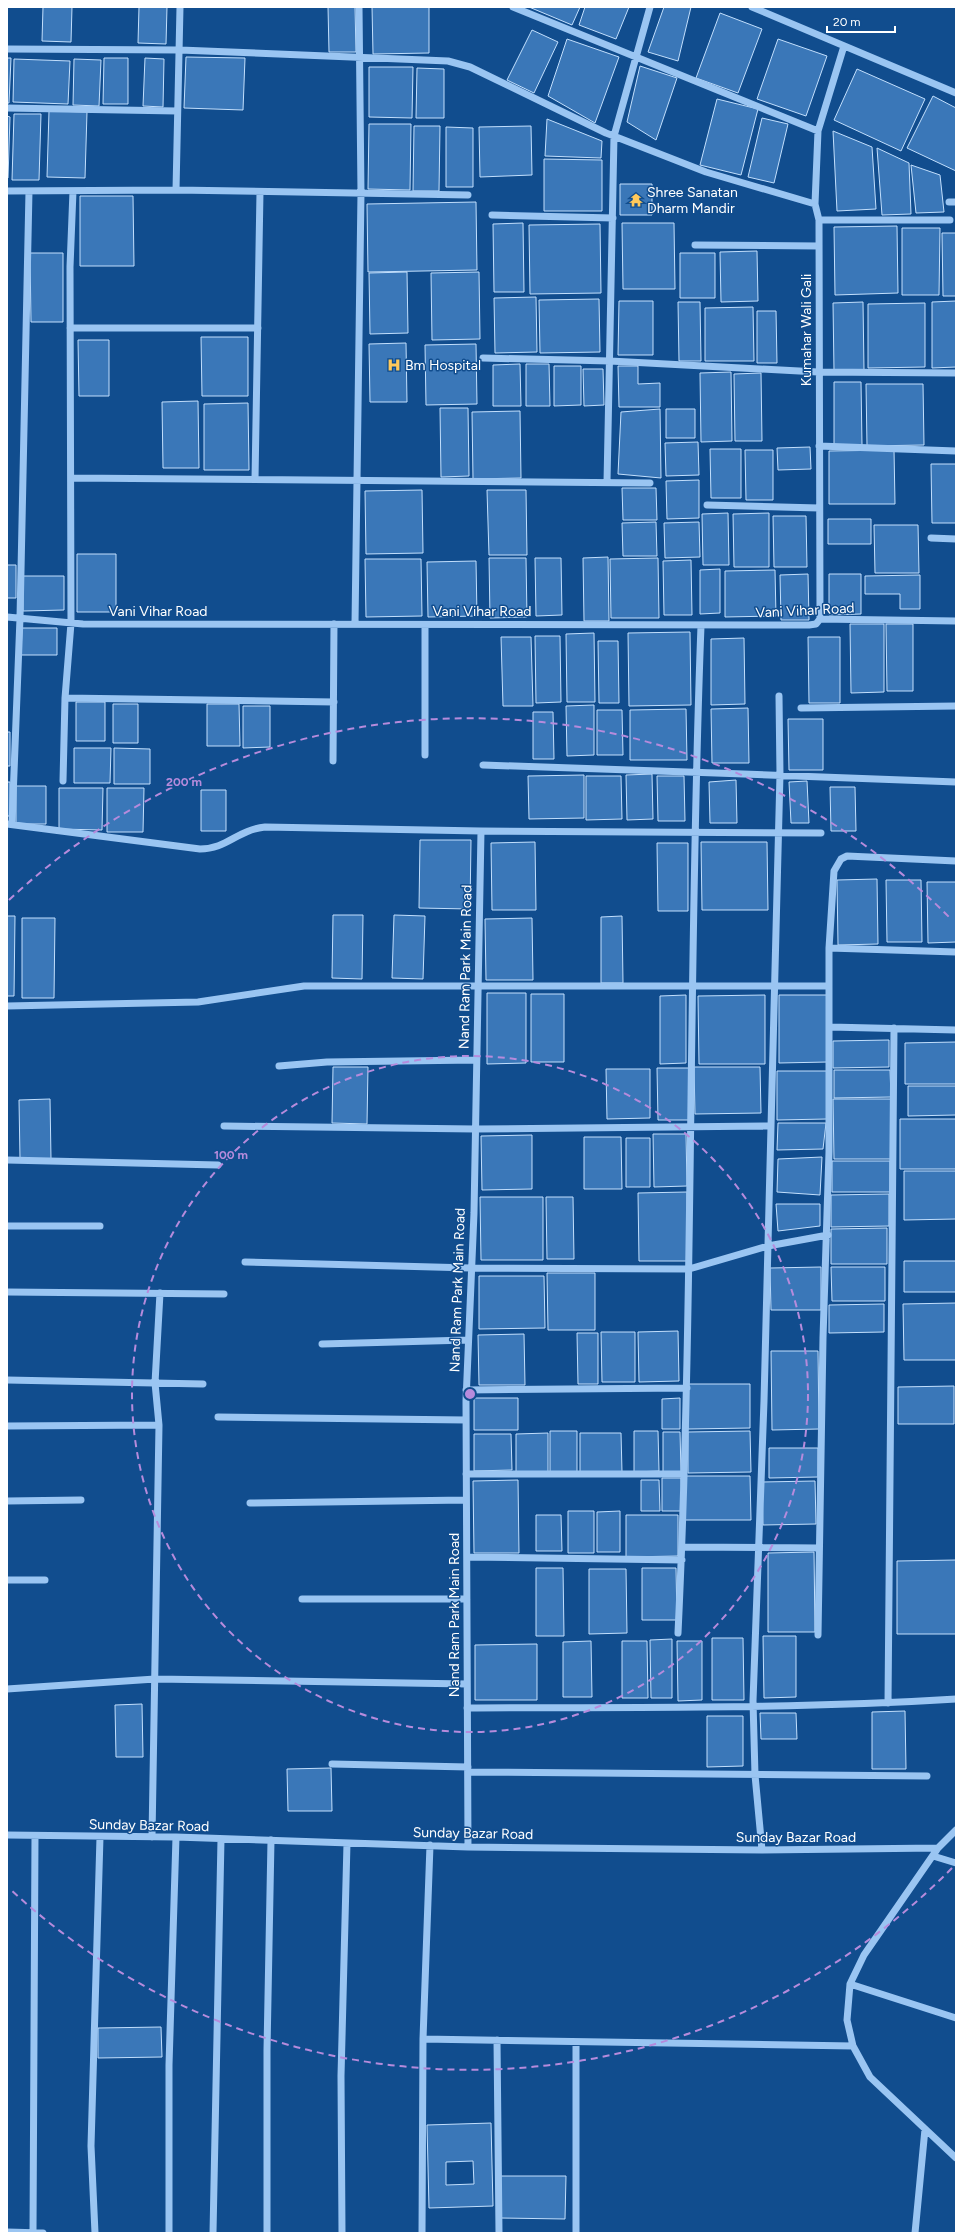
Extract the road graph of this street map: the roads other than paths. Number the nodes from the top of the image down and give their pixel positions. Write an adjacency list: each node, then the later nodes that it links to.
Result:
1 (180, 7): 9 (street)
2 (359, 7): 11 (street)
3 (513, 7): 10 (street)
4 (650, 7): 10 (street)
5 (752, 7): 6 (street)
6 (768, 10): 7 (street)
7 (844, 46): 12 (street); 15 (street, Kumahar Wali Gali)
8 (7, 50): 9 (street)
9 (180, 50): 11 (street); 14 (street)
10 (635, 56): 15 (street); 16 (street)
11 (360, 57): 16 (street); 22 (street)
12 (956, 93)
13 (7, 108): 14 (street)
14 (177, 111): 17 (street)
15 (818, 131): 24 (street, Kumahar Wali Gali)
16 (614, 136): 24 (street); 26 (street)
17 (176, 190): 20 (street); 21 (street)
18 (7, 191): 19 (street)
19 (29, 191): 20 (street); 49 (street)
20 (73, 191): 31 (street)
21 (260, 192): 22 (street); 32 (street)
22 (361, 193): 23 (street); 41 (street)
23 (468, 195)
24 (815, 204): 27 (street, Kumahar Wali Gali)
25 (492, 215): 26 (street)
26 (613, 218): 34 (street)
27 (819, 220): 28 (street); 30 (street, Kumahar Wali Gali)
28 (950, 220)
29 (695, 245): 30 (street)
30 (819, 246): 35 (street, Kumahar Wali Gali)
31 (70, 328): 32 (street); 39 (street)
32 (258, 328): 40 (street)
33 (483, 358): 34 (street)
34 (610, 360): 35 (street); 42 (street)
35 (818, 372): 36 (street); 37 (street, Kumahar Wali Gali)
36 (956, 373)
37 (819, 446): 38 (street); 45 (street, Kumahar Wali Gali)
38 (956, 451)
39 (71, 478): 40 (street); 52 (street)
40 (255, 479): 41 (street)
41 (357, 481): 42 (street); 54 (street)
42 (607, 482): 43 (street)
43 (650, 483)
44 (707, 505): 45 (street)
45 (819, 508): 50 (street, Kumahar Wali Gali)
46 (931, 538): 47 (street)
47 (956, 539)
48 (7, 617): 49 (street, Vani Vihar Road)
49 (20, 618): 52 (street, Vani Vihar Road); 69 (street)
50 (820, 619): 51 (street, Vani Vihar Road); 56 (street, Vani Vihar Road)
51 (956, 621)
52 (71, 623): 53 (street, Vani Vihar Road); 58 (street)
53 (334, 624): 54 (street, Vani Vihar Road); 59 (street)
54 (355, 624): 55 (street, Vani Vihar Road)
55 (425, 625): 56 (street, Vani Vihar Road); 62 (street)
56 (701, 626): 65 (street)
57 (779, 696): 66 (street)
58 (65, 698): 59 (street); 67 (street)
59 (334, 702): 63 (street)
60 (956, 706): 61 (street)
61 (800, 708)
62 (424, 755)
63 (333, 761)
64 (483, 765): 65 (street)
65 (696, 774): 66 (street); 71 (street)
66 (780, 774): 68 (street); 72 (street)
67 (63, 781)
68 (956, 782)
69 (10, 824): 70 (street)
70 (481, 831): 71 (street); 77 (street, Nand Ram Park Main Road)
71 (694, 833): 72 (street); 78 (street)
72 (777, 833): 73 (street); 79 (street)
73 (821, 833)
74 (956, 861): 75 (street)
75 (829, 948): 76 (street); 80 (street)
76 (956, 952)
77 (477, 986): 78 (street); 81 (street); 85 (street, Nand Ram Park Main Road)
78 (692, 986): 79 (street); 89 (street)
79 (773, 986): 80 (street); 88 (street)
80 (829, 986): 82 (street)
81 (7, 1006)
82 (830, 1027): 83 (street); 95 (street)
83 (894, 1028): 84 (street); 135 (street)
84 (956, 1030)
85 (476, 1060): 86 (street); 90 (street, Nand Ram Park Main Road)
86 (279, 1066)
87 (224, 1126): 90 (street)
88 (771, 1126): 89 (street); 96 (street)
89 (691, 1127): 90 (street); 99 (street)
90 (475, 1129): 98 (street, Nand Ram Park Main Road)
91 (7, 1160): 92 (street)
92 (218, 1165)
93 (7, 1226): 94 (street)
94 (100, 1226)
95 (828, 1235): 96 (street); 122 (street)
96 (768, 1246): 99 (street); 120 (street)
97 (245, 1262): 98 (street)
98 (472, 1268): 99 (street); 103 (street, Nand Ram Park Main Road)
99 (689, 1269): 108 (street)
100 (7, 1292): 101 (street)
101 (160, 1293): 102 (street); 106 (street)
102 (224, 1294)
103 (468, 1340): 104 (street); 109 (street, Nand Ram Park Main Road)
104 (322, 1344)
105 (7, 1380): 106 (street)
106 (155, 1383): 107 (street); 112 (street)
107 (203, 1384)
108 (687, 1388): 109 (street); 115 (street)
109 (466, 1390): 111 (street, Nand Ram Park Main Road)
110 (218, 1417): 111 (street)
111 (466, 1420): 114 (street, Nand Ram Park Main Road)
112 (159, 1425): 113 (street); 131 (street)
113 (7, 1426)
114 (466, 1474): 115 (street); 117 (street, Nand Ram Park Main Road)
115 (684, 1474): 121 (street)
116 (81, 1500): 118 (street)
117 (466, 1500): 119 (street); 123 (street, Nand Ram Park Main Road)
118 (7, 1501)
119 (250, 1503)
120 (759, 1546): 121 (street); 122 (street); 136 (street)
121 (682, 1547): 124 (street)
122 (819, 1548): 130 (street)
123 (466, 1557): 124 (street); 128 (street, Nand Ram Park Main Road)
124 (682, 1560): 129 (street)
125 (7, 1580): 126 (street)
126 (45, 1580)
127 (302, 1599): 128 (street)
128 (466, 1599): 132 (street, Nand Ram Park Main Road)
129 (678, 1633)
130 (818, 1635)
131 (155, 1679): 132 (street); 133 (street); 146 (street)
132 (467, 1684): 137 (street, Nand Ram Park Main Road)
133 (7, 1689)
134 (956, 1699): 135 (street)
135 (888, 1703): 136 (street)
136 (754, 1707): 137 (street); 140 (street)
137 (467, 1708): 139 (street, Nand Ram Park Main Road)
138 (332, 1764): 139 (street)
139 (468, 1769): 140 (street); 152 (street, Nand Ram Park Main Road)
140 (755, 1775): 141 (street); 154 (street)
141 (928, 1776)
142 (956, 1830): 153 (street)
143 (7, 1835): 144 (street, Sunday Bazar Road)
144 (35, 1836): 145 (street, Sunday Bazar Road); 166 (street)
145 (100, 1837): 146 (street, Sunday Bazar Road); 168 (street)
146 (152, 1837): 147 (street, Sunday Bazar Road)
147 (176, 1837): 148 (street, Sunday Bazar Road); 169 (street)
148 (221, 1839): 149 (street, Sunday Bazar Road); 170 (street)
149 (271, 1840): 150 (street, Sunday Bazar Road); 171 (street)
150 (348, 1843): 151 (street, Sunday Bazar Road); 172 (street)
151 (430, 1845): 152 (street, Sunday Bazar Road); 159 (street)
152 (468, 1847): 154 (street, Sunday Bazar Road)
153 (938, 1848): 154 (street, Sunday Bazar Road); 155 (street)
154 (762, 1850)
155 (933, 1856): 156 (street); 157 (street)
156 (956, 1863)
157 (850, 1984): 158 (street); 162 (street)
158 (956, 2018)
159 (422, 2039): 160 (street); 173 (street)
160 (497, 2040): 161 (street); 174 (street)
161 (576, 2042): 162 (street); 175 (street)
162 (853, 2046): 163 (street)
163 (925, 2128): 164 (street); 176 (street)
164 (956, 2158)
165 (7, 2232): 166 (street)
166 (33, 2232): 167 (street)
167 (43, 2233)
168 (95, 2233)
169 (169, 2233)
170 (213, 2233)
171 (267, 2233)
172 (342, 2233)
173 (422, 2233)
174 (499, 2233)
175 (576, 2233)
176 (914, 2233)

